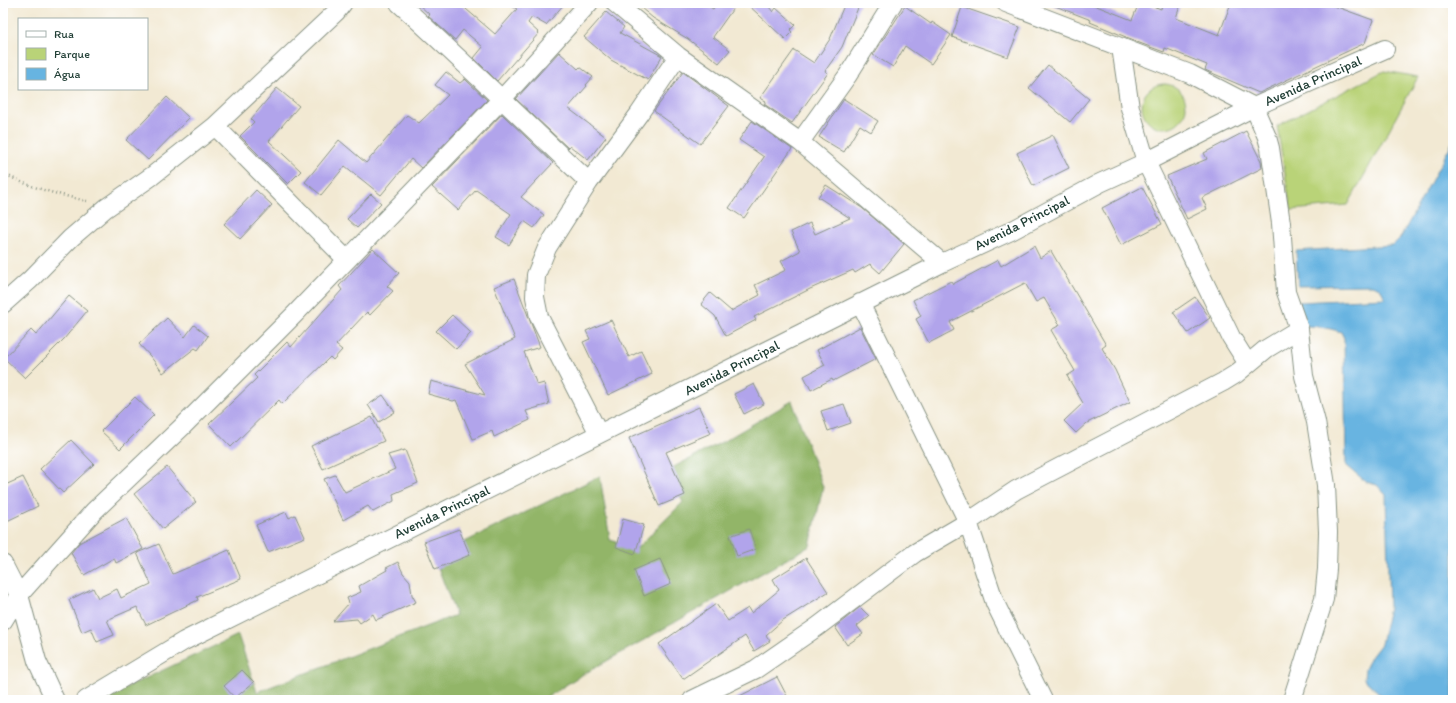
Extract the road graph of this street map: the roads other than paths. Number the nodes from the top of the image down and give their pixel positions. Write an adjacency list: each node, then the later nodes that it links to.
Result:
1 (343, 3): 12 (street)
2 (399, 3): 10 (street)
3 (589, 3): 10 (street)
4 (615, 3): 9 (street)
5 (893, 3): 13 (street)
6 (1006, 3): 7 (street)
7 (1121, 47): 11 (street); 14 (street)
8 (1385, 49): 11 (street, Avenida Principal)
9 (678, 56): 13 (street); 15 (street)
10 (501, 100): 15 (street); 16 (street)
11 (1254, 107): 14 (street, Avenida Principal); 20 (street)
12 (214, 126): 16 (street); 19 (street)
13 (800, 142): 17 (street)
14 (1146, 162): 17 (street, Avenida Principal); 21 (street)
15 (589, 182): 22 (street)
16 (347, 260): 25 (street)
17 (942, 263): 18 (street, Avenida Principal)
18 (860, 303): 22 (street, Avenida Principal); 23 (street)
19 (3, 304)
20 (1299, 329): 21 (street); 31 (street)
21 (1248, 364): 23 (street)
22 (599, 434): 28 (street, Avenida Principal)
23 (968, 522): 29 (street); 30 (street)
24 (3, 564): 25 (street)
25 (18, 596): 26 (street); 27 (street)
26 (3, 621)
27 (55, 700)
28 (86, 700)
29 (692, 700)
30 (1043, 700)
31 (1292, 700)

